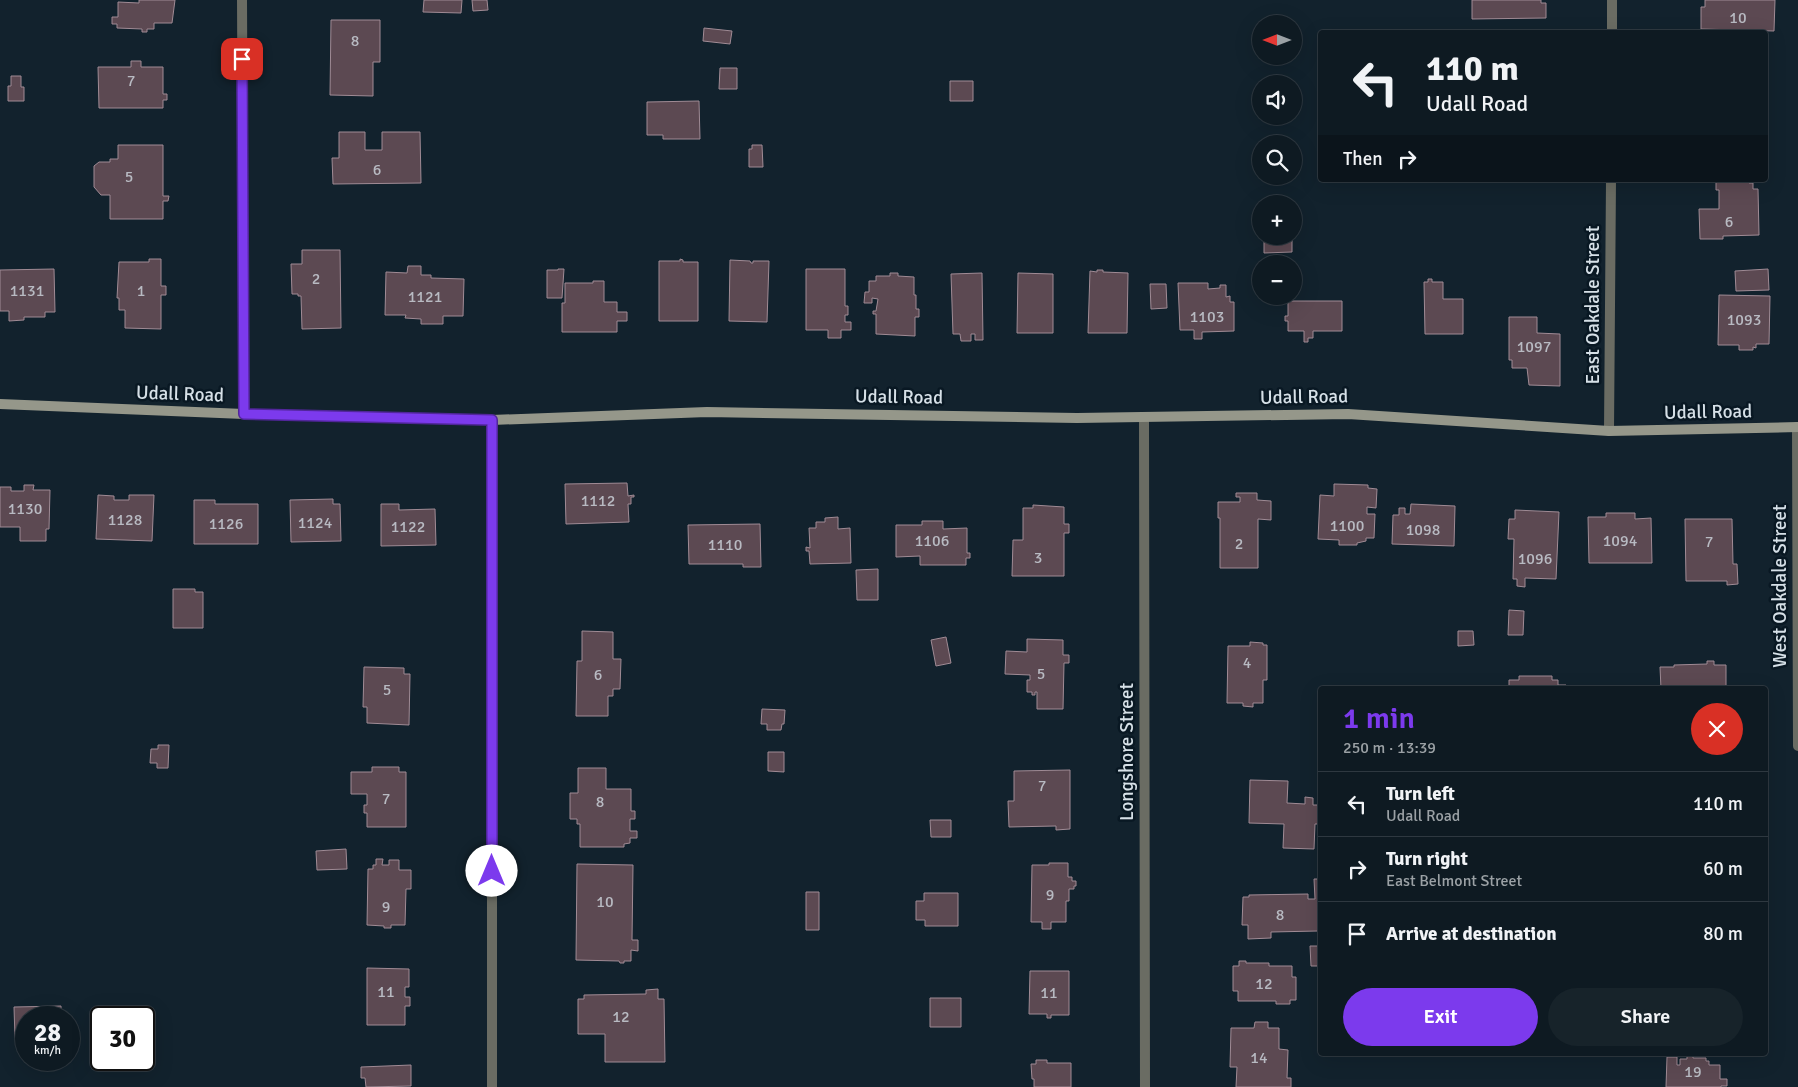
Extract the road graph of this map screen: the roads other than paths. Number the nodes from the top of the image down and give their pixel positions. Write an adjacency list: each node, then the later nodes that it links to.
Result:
1 (242, 0): 6 (street)
2 (1612, 0): 3 (street)
3 (1612, 30)
4 (1611, 182): 10 (street, East Oakdale Street)
5 (0, 404): 6 (street, Udall Road)
6 (244, 414): 8 (street, Udall Road)
7 (1144, 417): 8 (street, Udall Road); 10 (street, Udall Road); 13 (street, Longshore Street)
8 (492, 420): 12 (street)
9 (1798, 427): 10 (street, Udall Road); 11 (street, West Oakdale Street)
10 (1610, 431)
11 (1798, 746)
12 (492, 1087)
13 (1146, 1087)

